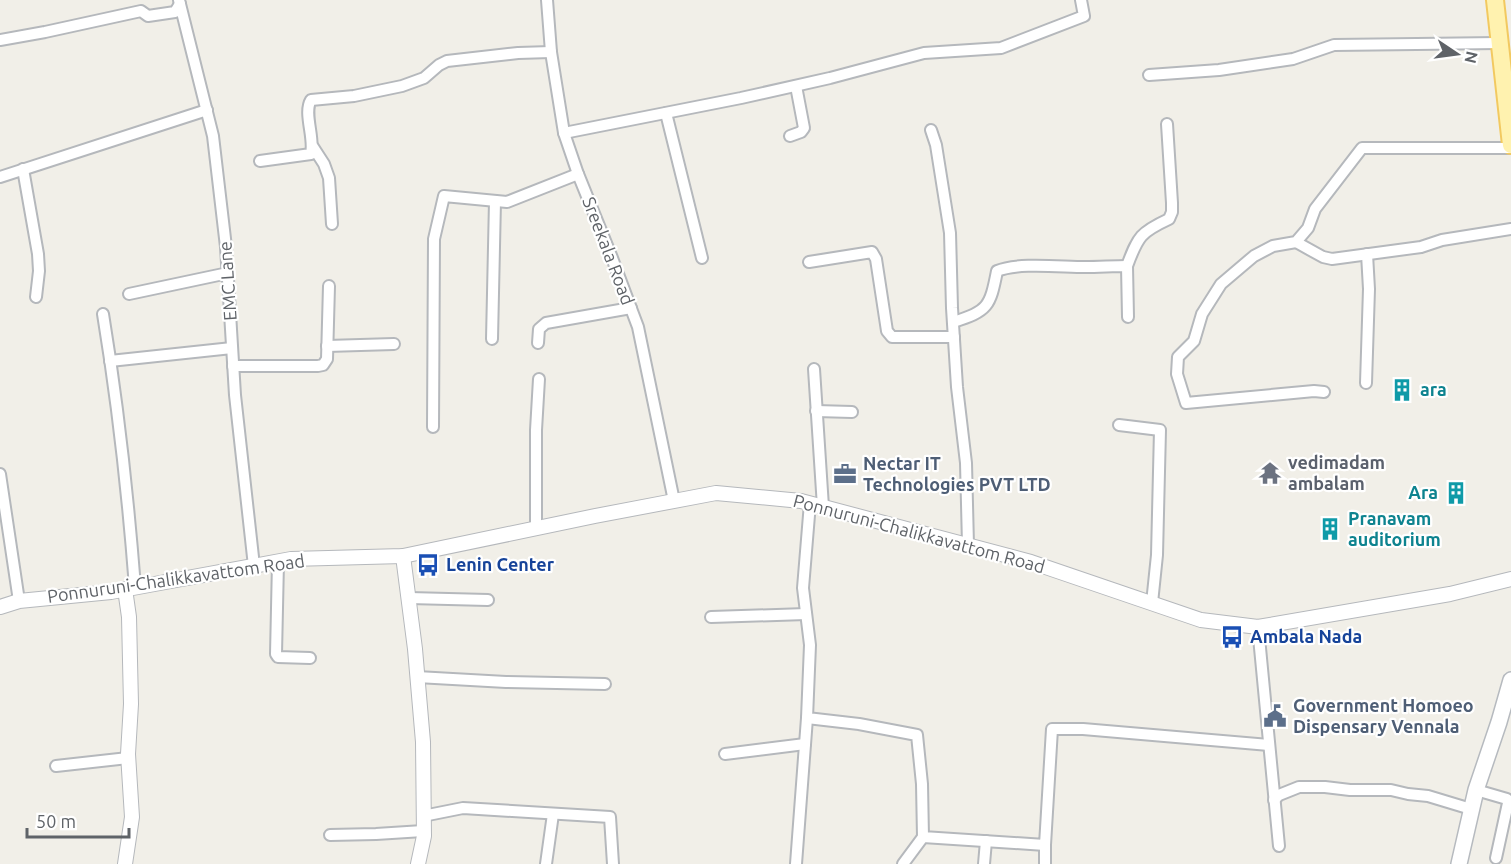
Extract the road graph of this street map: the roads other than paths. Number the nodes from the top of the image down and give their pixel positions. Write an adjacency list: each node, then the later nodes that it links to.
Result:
1 (547, 0): 7 (street, Sreekala Road)
2 (1081, 0): 9 (street)
3 (1495, 0): 6 (main road)
4 (179, 2): 5 (street); 10 (street, EMC Lane)
5 (0, 40)
6 (1499, 43): 8 (street); 16 (main road)
7 (551, 52): 14 (street, Sreekala Road); 17 (street)
8 (1149, 75)
9 (796, 86): 11 (street); 15 (street)
10 (207, 110): 19 (street); 30 (street, EMC Lane)
11 (666, 113): 14 (street); 27 (street)
12 (1167, 124): 29 (street)
13 (931, 130): 37 (street)
14 (564, 133): 20 (street, Sreekala Road)
15 (790, 135)
16 (1511, 146): 25 (street)
17 (313, 147): 18 (street); 23 (street)
18 (260, 161)
19 (23, 169): 21 (street); 33 (street)
20 (578, 174): 22 (street); 34 (street, Sreekala Road)
21 (0, 177)
22 (495, 201): 39 (street); 53 (street)
23 (332, 224)
24 (1511, 229): 26 (street)
25 (1296, 242): 26 (street); 49 (street)
26 (1367, 254): 48 (street)
27 (702, 258)
28 (809, 262): 38 (street)
29 (1127, 266): 36 (street); 37 (street)
30 (228, 273): 32 (street); 43 (street, EMC Lane)
31 (329, 286): 42 (street)
32 (129, 294)
33 (36, 297)
34 (631, 308): 40 (street); 55 (street, Sreekala Road)
35 (103, 314): 44 (street)
36 (1128, 317)
37 (953, 321): 38 (street)
38 (954, 337): 58 (street)
39 (492, 339)
40 (538, 343)
41 (394, 344): 42 (street)
42 (327, 346): 45 (street)
43 (232, 348): 44 (street); 45 (street, EMC Lane)
44 (110, 361): 63 (street)
45 (233, 366): 61 (street, EMC Lane)
46 (813, 369): 50 (street)
47 (539, 379): 57 (street)
48 (1366, 383)
49 (1324, 392)
50 (816, 411): 51 (street); 56 (street)
51 (852, 412)
52 (1119, 425): 67 (street)
53 (433, 427)
54 (0, 474): 66 (street)
55 (674, 501): 56 (street, Ponnuruni-Chalikkavattom Road); 57 (street, Ponnuruni-Chalikkavattom Road)
56 (817, 505): 58 (street, Ponnuruni-Chalikkavattom Road); 69 (street)
57 (536, 528): 59 (street, Ponnuruni-Chalikkavattom Road)
58 (968, 545): 67 (street, Ponnuruni-Chalikkavattom Road)
59 (403, 556): 60 (street, Ponnuruni-Chalikkavattom Road); 64 (street)
60 (278, 562): 61 (street, Ponnuruni-Chalikkavattom Road); 72 (street)
61 (254, 566): 63 (street, Ponnuruni-Chalikkavattom Road)
62 (1511, 579): 71 (street, Ponnuruni-Chalikkavattom Road)
63 (130, 588): 66 (street, Ponnuruni-Chalikkavattom Road); 80 (street)
64 (409, 598): 65 (street); 73 (street)
65 (488, 600)
66 (20, 601): 68 (street, Ponnuruni-Chalikkavattom Road)
67 (1152, 603): 71 (street, Ponnuruni-Chalikkavattom Road)
68 (0, 607)
69 (806, 614): 70 (street); 76 (street)
70 (711, 617)
71 (1258, 627): 78 (street)
72 (310, 658)
73 (417, 677): 75 (street); 86 (street)
74 (1511, 680): 82 (main road)
75 (605, 684)
76 (807, 718): 77 (street); 89 (street)
77 (805, 744): 79 (street); 98 (street)
78 (1269, 745): 83 (street); 91 (street)
79 (725, 754)
80 (128, 758): 81 (street); 94 (street)
81 (56, 766)
82 (1476, 790): 84 (main road); 93 (street)
83 (1274, 800): 84 (street); 92 (street)
84 (1471, 809): 102 (main road)
85 (553, 814): 86 (street); 96 (street); 97 (street)
86 (423, 816): 87 (street)
87 (423, 831): 88 (street); 95 (street)
88 (330, 835)
89 (923, 837): 90 (street); 99 (street)
90 (986, 841): 91 (street); 100 (street)
91 (1045, 845): 101 (street)
92 (1279, 846)
93 (1496, 858)
94 (125, 864)
95 (418, 864)
96 (546, 864)
97 (613, 864)
98 (796, 864)
99 (903, 864)
100 (984, 864)
101 (1045, 864)
102 (1459, 864)

